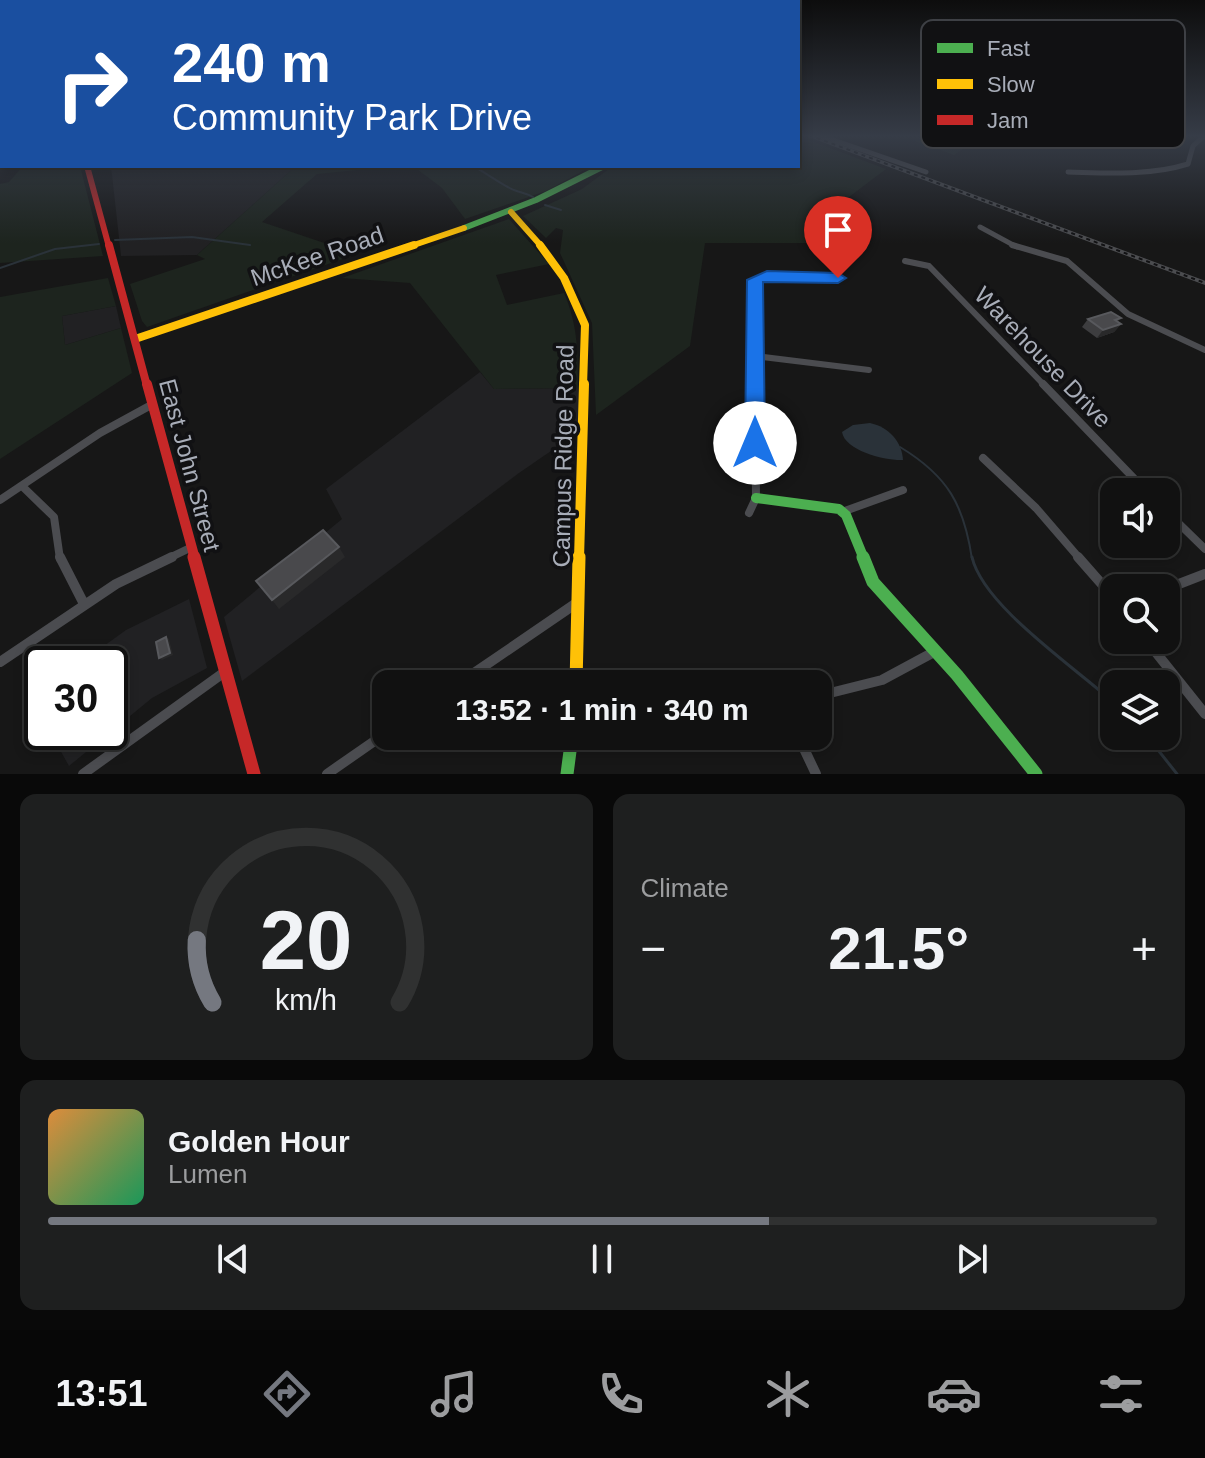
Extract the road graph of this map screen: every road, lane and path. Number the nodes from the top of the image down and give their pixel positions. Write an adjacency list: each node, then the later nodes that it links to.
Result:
1 (88, 171): 9 (street, East John Street)
2 (595, 171): 5 (street)
3 (1144, 171): 4 (street)
4 (1068, 172)
5 (511, 212): 9 (street, McKee Road); 28 (street, Campus Ridge Road)
6 (980, 227): 10 (street)
7 (905, 261): 15 (street, Warehouse Drive)
8 (838, 278): 11 (street)
9 (135, 339): 13 (street, East John Street)
10 (1205, 350)
11 (755, 356): 12 (street); 18 (street)
12 (869, 370)
13 (153, 404): 16 (street); 23 (street, East John Street)
14 (983, 458): 26 (street)
15 (1133, 478)
16 (22, 486): 19 (street); 29 (street)
17 (903, 490): 20 (street)
18 (756, 498): 20 (street); 21 (street)
19 (0, 500)
20 (842, 512): 30 (street)
21 (749, 513)
22 (1180, 525): 24 (street)
23 (192, 547): 29 (street); 35 (street, East John Street)
24 (1205, 549)
25 (1205, 574): 27 (street)
26 (1100, 582)
27 (1180, 584)
28 (579, 601): 33 (street); 34 (street, Campus Ridge Road)
29 (84, 604): 32 (street)
30 (934, 652): 36 (street); 46 (street)
31 (1157, 654): 37 (street)
32 (0, 662)
33 (478, 670)
34 (577, 670)
35 (226, 671): 41 (street); 42 (street, East John Street)
36 (832, 692)
37 (1205, 714)
38 (372, 743): 43 (street)
39 (570, 750): 44 (street)
40 (805, 750): 45 (street)
41 (83, 774)
42 (254, 774)
43 (327, 774)
44 (567, 774)
45 (816, 774)
46 (1036, 774)

